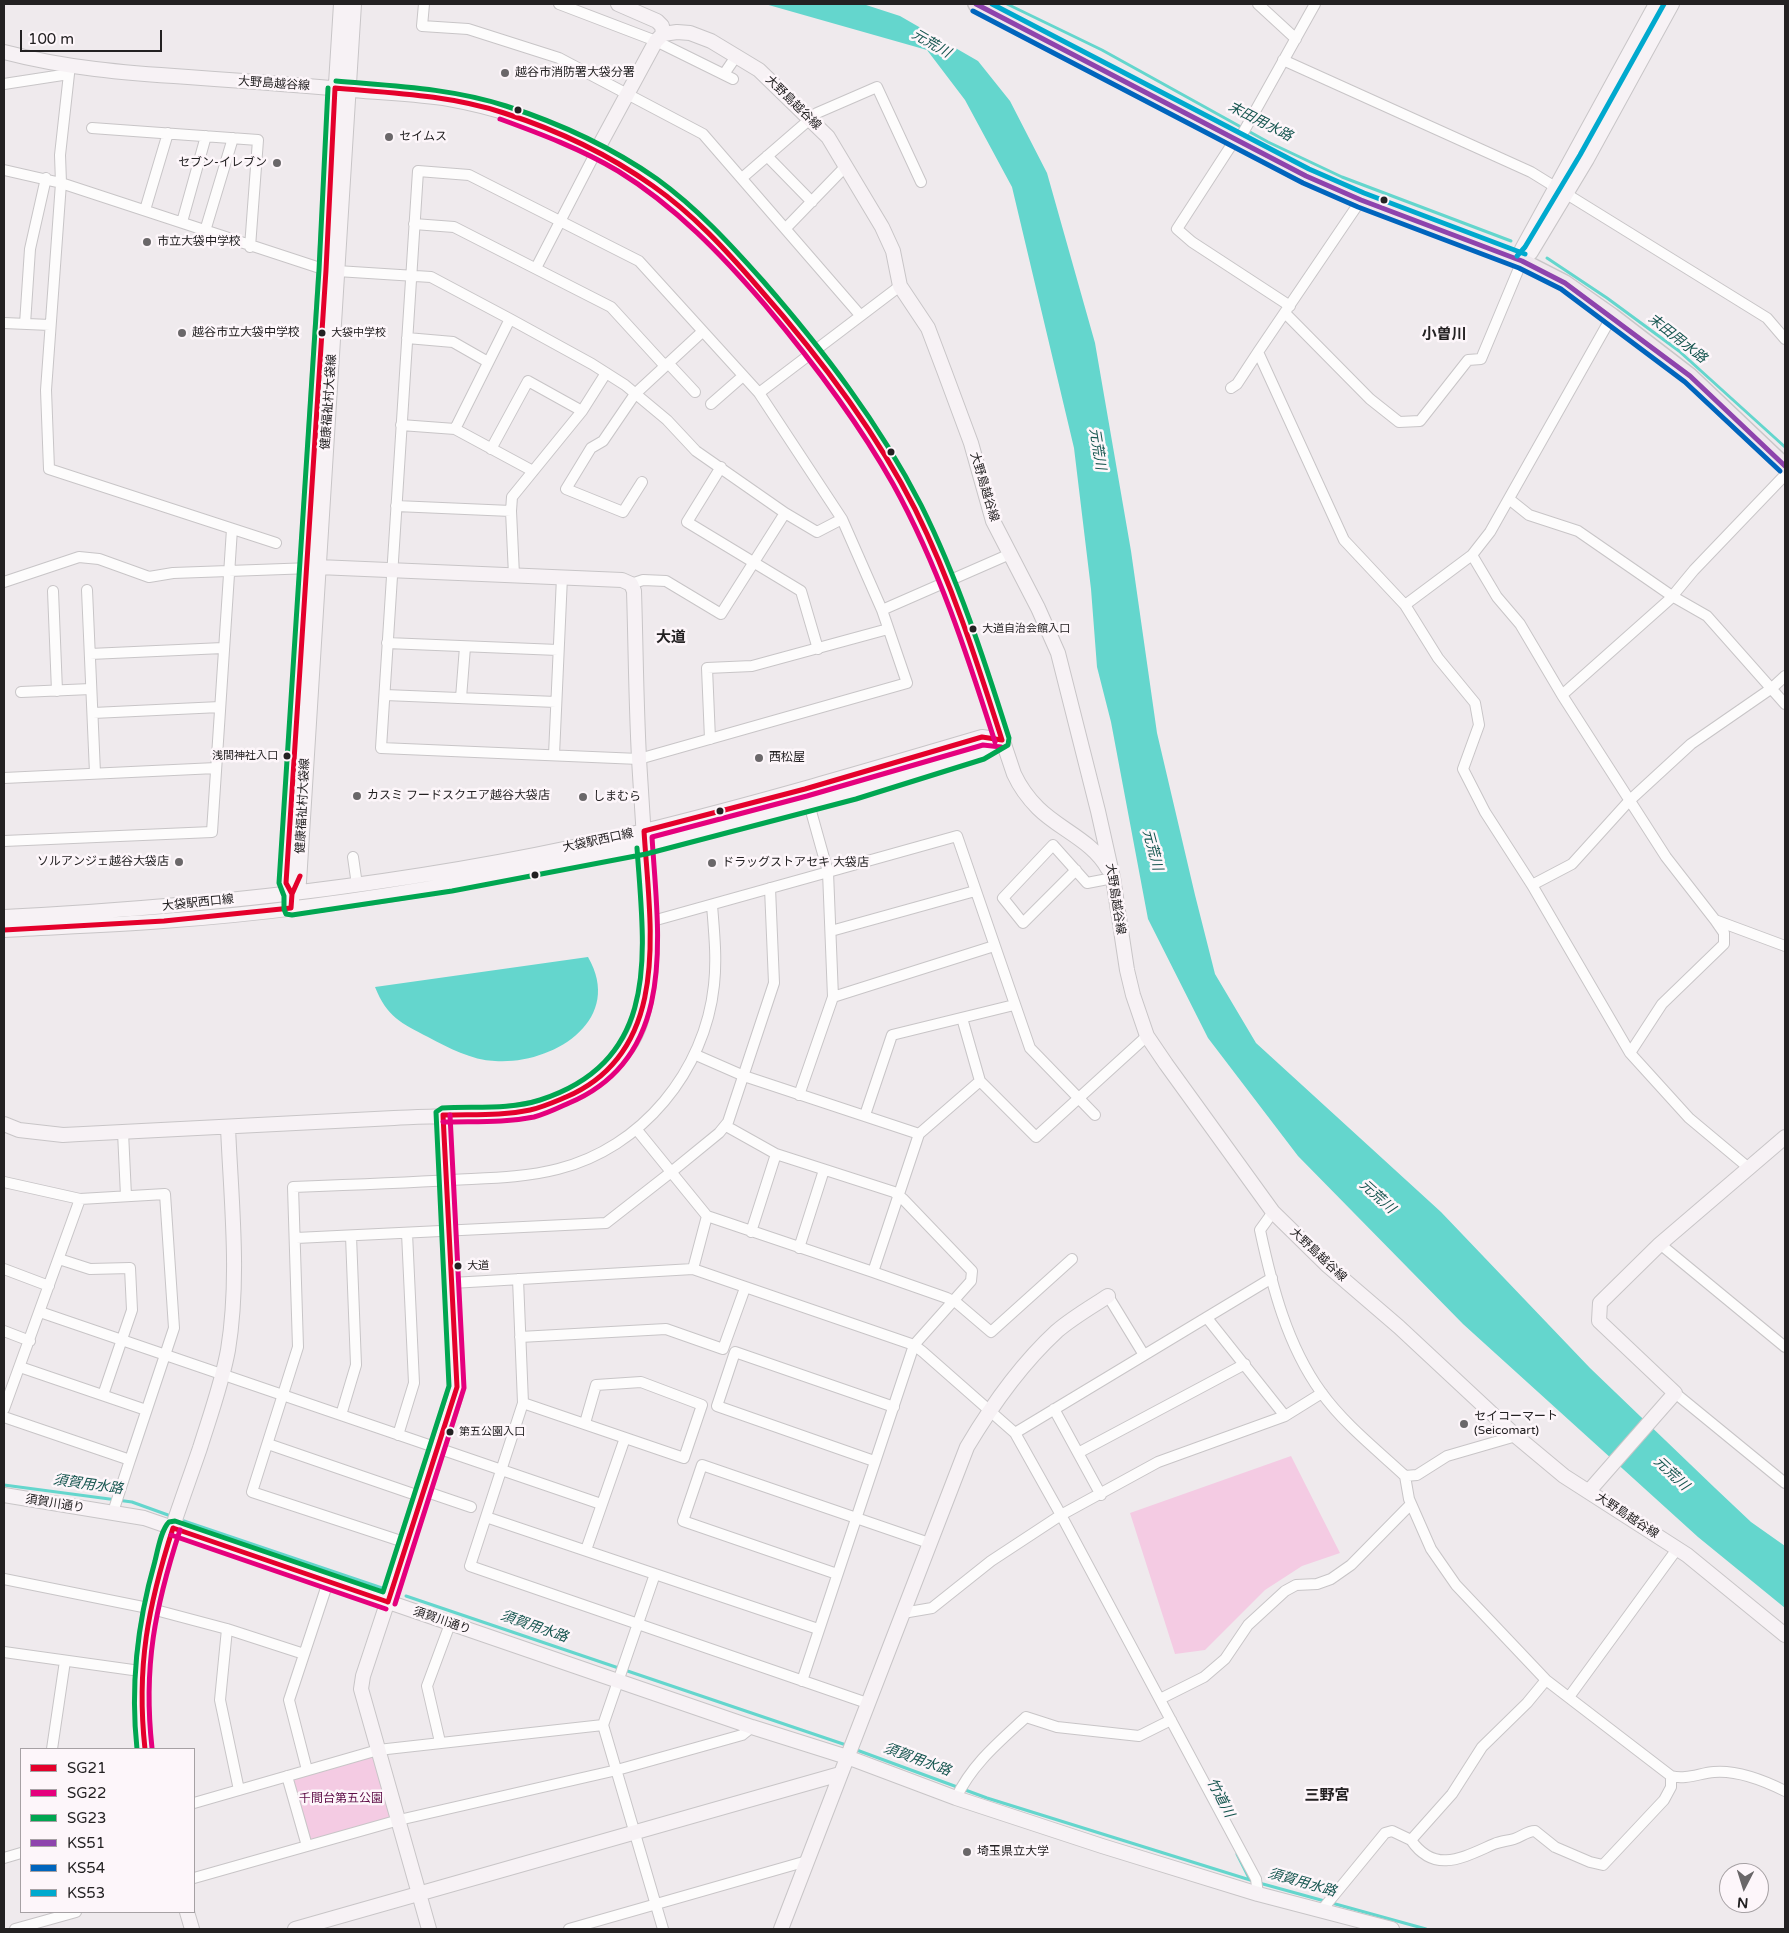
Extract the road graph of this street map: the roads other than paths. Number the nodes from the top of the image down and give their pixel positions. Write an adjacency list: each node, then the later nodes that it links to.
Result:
1 (341, 4): 18 (street, 健康福祉村大袋線)
2 (354, 4): 19 (street, 健康福祉村大袋線)
3 (424, 4): 20 (street)
4 (559, 4): 11 (street)
5 (618, 4): 11 (street)
6 (976, 4): 24 (main road)
7 (1258, 4): 12 (street)
8 (1315, 4): 12 (street)
9 (1656, 4): 35 (street)
10 (1672, 4): 35 (street)
11 (660, 38): 14 (street, 大野島越谷線); 14 (street); 20 (street)
12 (1296, 39): 15 (street)
13 (4, 52): 16 (street, 大野島越谷線)
14 (737, 55): 21 (street, 大野島越谷線)
15 (1283, 60): 24 (street); 35 (street)
16 (69, 70): 17 (street); 18 (street, 大野島越谷線); 33 (street)
17 (4, 84)
18 (335, 88): 19 (street, 大野島越谷線); 47 (street, 健康福祉村大袋線)
19 (350, 90): 27 (street, 大野島越谷線); 47 (street, 健康福祉村大袋線)
20 (627, 95): 27 (street); 32 (street)
21 (811, 118): 28 (street); 29 (street, 大野島越谷線); 34 (street)
22 (92, 128): 23 (street)
23 (168, 133): 25 (street); 38 (street)
24 (1241, 133): 36 (main road); 50 (street)
25 (206, 136): 26 (street); 40 (street)
26 (233, 138): 43 (street); 44 (street)
27 (597, 150): 39 (street); 60 (street, 大野島越谷線)
28 (767, 156): 32 (street); 37 (street)
29 (846, 166): 37 (street); 49 (street, 大野島越谷線)
30 (4, 170): 31 (street)
31 (46, 178): 33 (street); 55 (street)
32 (742, 178): 42 (street)
33 (61, 182): 38 (street); 56 (street)
34 (920, 182)
35 (1560, 189): 45 (street); 59 (street)
36 (1361, 200): 45 (main road); 50 (street)
37 (812, 202): 42 (street)
38 (145, 210): 40 (street)
39 (560, 221): 41 (street); 46 (street); 57 (street)
40 (182, 222): 43 (street)
41 (414, 224): 46 (street); 48 (street)
42 (786, 228): 51 (street)
43 (205, 231): 44 (street)
44 (250, 247): 47 (street)
45 (1522, 261): 50 (street); 52 (main road)
46 (536, 268): 63 (street)
47 (331, 271): 48 (street); 90 (street, 健康福祉村大袋線)
48 (410, 276): 53 (street); 58 (street)
49 (900, 286): 51 (street); 87 (street, 大野島越谷線)
50 (1287, 310): 61 (street)
51 (860, 315): 60 (street)
52 (1612, 316): 75 (main road); 80 (street)
53 (510, 319): 62 (street); 64 (street)
54 (4, 323): 55 (street)
55 (25, 324): 56 (street)
56 (50, 325): 85 (street)
57 (702, 332): 63 (street); 65 (street)
58 (407, 338): 62 (street); 72 (street)
59 (1785, 339)
60 (813, 350): 68 (street); 96 (street, 大野島越谷線)
61 (1258, 352): 66 (street); 101 (street)
62 (488, 362): 73 (street)
63 (667, 365): 67 (street); 69 (street)
64 (606, 373): 69 (street); 71 (street)
65 (742, 376): 68 (street); 70 (street)
66 (1231, 388)
67 (695, 392)
68 (759, 393): 84 (street)
69 (635, 394): 76 (street); 79 (street)
70 (711, 404)
71 (582, 411): 74 (street); 77 (street)
72 (401, 425): 73 (street); 81 (street)
73 (455, 429): 74 (street)
74 (491, 449): 77 (street)
75 (1785, 466)
76 (721, 467): 83 (street); 89 (street)
77 (531, 470): 82 (street)
78 (1785, 475): 100 (street)
79 (642, 482)
80 (1508, 499): 88 (street); 100 (street)
81 (396, 506): 82 (street); 92 (street)
82 (511, 511): 93 (street)
83 (785, 513): 84 (street); 89 (street)
84 (842, 519): 102 (street)
85 (232, 529): 86 (street); 91 (street)
86 (276, 542)
87 (1010, 554): 96 (street); 137 (street, 大野島越谷線)
88 (1472, 554): 101 (street); 116 (street)
89 (755, 562): 97 (street); 107 (street)
90 (312, 568): 91 (street); 92 (street); 142 (street, 健康福祉村大袋線)
91 (229, 570): 95 (street); 106 (street)
92 (392, 570): 93 (street); 104 (street)
93 (514, 575): 94 (street)
94 (562, 577): 97 (street); 108 (street)
95 (4, 582)
96 (946, 582): 102 (street); 123 (street, 大野島越谷線)
97 (631, 584): 125 (street)
98 (87, 590): 109 (street)
99 (53, 591): 113 (street)
100 (1672, 596): 111 (street); 116 (street)
101 (1405, 605): 139 (street)
102 (882, 610): 103 (street)
103 (888, 629): 107 (street); 122 (street)
104 (388, 643): 105 (street); 115 (street)
105 (464, 647): 108 (street); 117 (street)
106 (223, 648): 109 (street); 120 (street)
107 (818, 648): 122 (street)
108 (558, 650): 118 (street)
109 (90, 654): 112 (street)
110 (1785, 676): 111 (street)
111 (1772, 688): 119 (street); 129 (street)
112 (91, 689): 113 (street); 121 (street)
113 (57, 691): 114 (street)
114 (21, 692)
115 (384, 694): 117 (street); 124 (street)
116 (1562, 695): 129 (street)
117 (461, 698): 118 (street)
118 (556, 702): 124 (street)
119 (1785, 704)
120 (220, 707): 121 (street); 126 (street)
121 (92, 713): 127 (street)
122 (710, 739): 125 (street)
123 (1002, 740): 130 (street, 大袋駅西口線); 131 (street, 大袋駅西口線); 137 (street, 大野島越谷線)
124 (554, 755): 125 (street)
125 (639, 759): 131 (street)
126 (216, 768): 127 (street); 132 (street)
127 (95, 773): 128 (street)
128 (4, 778)
129 (1629, 801): 139 (street); 145 (street)
130 (809, 804): 133 (street, 大袋駅西口線); 136 (street)
131 (644, 831): 133 (street); 138 (street, 大袋駅西口線)
132 (4, 842)
133 (644, 847): 142 (street, 大袋駅西口線); 146 (street)
134 (353, 857): 138 (street)
135 (1076, 870): 135 (street); 137 (street)
136 (828, 872): 140 (street); 141 (street); 148 (street)
137 (1113, 878): 154 (street, 大野島越谷線)
138 (357, 885): 142 (street, 大袋駅西口線)
139 (1532, 885): 155 (street)
140 (770, 888): 143 (street); 157 (street)
141 (974, 891): 148 (street); 149 (street)
142 (292, 901): 144 (street, 大袋駅西口線); 147 (street, 大袋駅西口線)
143 (712, 905): 146 (street); 156 (street)
144 (4, 917)
145 (1715, 920): 150 (street); 155 (street)
146 (649, 922): 161 (street)
147 (4, 930)
148 (831, 931): 151 (street)
149 (994, 946): 151 (street); 152 (street)
150 (1785, 946)
151 (833, 997): 159 (street)
152 (1014, 1005): 153 (street); 160 (street)
153 (962, 1018): 158 (street); 162 (street)
154 (1147, 1036): 160 (street); 180 (street, 大野島越谷線)
155 (1630, 1054): 172 (street)
156 (696, 1055): 157 (street); 167 (street)
157 (744, 1076): 159 (street); 165 (street)
158 (980, 1081): 160 (street); 169 (street)
159 (799, 1095): 162 (street)
160 (1079, 1099): 163 (street)
161 (443, 1115): 166 (street); 175 (street)
162 (865, 1115): 169 (street)
163 (1096, 1116)
164 (4, 1124): 168 (street)
165 (726, 1126): 171 (street); 174 (street)
166 (228, 1127): 168 (street); 213 (street)
167 (637, 1130): 174 (street); 175 (street)
168 (123, 1132): 178 (street)
169 (919, 1134): 177 (street)
170 (1785, 1138): 172 (street)
171 (776, 1154): 173 (street); 183 (street)
172 (1750, 1169): 187 (street)
173 (824, 1170): 177 (street); 188 (street)
174 (670, 1173): 181 (street); 182 (street)
175 (446, 1180): 182 (street); 186 (street)
176 (4, 1182): 179 (street)
177 (898, 1195): 193 (street); 200 (street)
178 (126, 1196): 179 (street); 210 (street)
179 (80, 1199): 189 (street)
180 (1273, 1212): 194 (street); 230 (street, 大野島越谷線)
181 (707, 1216): 183 (street); 192 (street)
182 (449, 1231): 184 (street); 196 (street)
183 (751, 1232): 188 (street)
184 (407, 1233): 185 (street); 229 (street)
185 (351, 1236): 186 (street); 224 (street)
186 (296, 1238): 217 (street)
187 (1660, 1244): 208 (street); 215 (street)
188 (799, 1248): 193 (street)
189 (59, 1259): 197 (street); 206 (street)
190 (1072, 1259): 200 (street)
191 (4, 1269): 197 (street)
192 (693, 1269): 195 (street); 198 (street)
193 (873, 1272): 200 (street)
194 (1272, 1278): 202 (street); 214 (street)
195 (518, 1279): 196 (street); 204 (street)
196 (452, 1283): 233 (street)
197 (49, 1286): 201 (street)
198 (745, 1288): 204 (street); 207 (street)
199 (1108, 1296): 209 (street); 223 (street)
200 (952, 1301): 207 (street)
201 (40, 1312): 205 (street); 206 (street)
202 (1207, 1318): 209 (street); 211 (street)
203 (4, 1331): 205 (street)
204 (520, 1337): 218 (street)
205 (30, 1341): 212 (street)
206 (122, 1341): 210 (street); 216 (street)
207 (914, 1345): 219 (street); 223 (street)
208 (1785, 1347)
209 (1144, 1354): 220 (street)
210 (165, 1355): 213 (street); 222 (street)
211 (1245, 1364): 225 (street); 234 (street)
212 (20, 1367): 216 (street); 221 (street)
213 (223, 1375): 217 (street); 251 (street)
214 (1322, 1393): 225 (street); 238 (street)
215 (1675, 1393): 239 (street); 240 (street)
216 (103, 1395): 222 (street)
217 (284, 1396): 224 (street); 232 (street)
218 (523, 1403): 227 (street); 237 (street)
219 (894, 1407): 236 (street); 236 (street)
220 (1054, 1409): 228 (street); 234 (street)
221 (4, 1410)
222 (146, 1410): 235 (street)
223 (990, 1410): 228 (street); 253 (street)
224 (341, 1415): 229 (street)
225 (1285, 1416): 243 (street)
226 (4, 1417): 235 (street)
227 (585, 1423): 231 (street); 231 (street)
228 (1015, 1433): 248 (street)
229 (398, 1435): 233 (street)
230 (1516, 1436): 238 (street); 240 (street, 大野島越谷線)
231 (625, 1438): 244 (street)
232 (268, 1444): 241 (street); 252 (street)
233 (438, 1449): 237 (street); 241 (street)
234 (1078, 1453): 243 (street)
235 (130, 1460): 247 (street)
236 (874, 1461): 250 (street)
237 (501, 1470): 244 (street); 249 (street)
238 (1405, 1476): 245 (street)
239 (1785, 1483)
240 (1589, 1491): 254 (street, 大野島越谷線)
241 (423, 1494): 246 (street); 252 (street)
242 (4, 1495): 247 (street, 須賀川通り)
243 (1101, 1495): 248 (street)
244 (601, 1504): 255 (street)
245 (1411, 1504): 273 (street); 276 (street)
246 (471, 1508)
247 (113, 1512): 251 (street, 須賀川通り)
248 (1061, 1514): 262 (street); 276 (street)
249 (486, 1516): 255 (street); 264 (street)
250 (856, 1517): 253 (street); 257 (street); 257 (street)
251 (173, 1528): 259 (street, 須賀川通り); 261 (street)
252 (407, 1543): 260 (street)
253 (929, 1543): 262 (street)
254 (1677, 1549): 267 (street, 大野島越谷線); 275 (street)
255 (586, 1550): 256 (street)
256 (655, 1574): 264 (street); 266 (street)
257 (837, 1574): 266 (street)
258 (4, 1579): 261 (street)
259 (328, 1582): 260 (street, 須賀川通り); 269 (street)
260 (388, 1602): 263 (street, 須賀川通り); 284 (street)
261 (148, 1608): 265 (street); 271 (street)
262 (902, 1613): 277 (street)
263 (450, 1624): 272 (street, 須賀川通り); 281 (street)
264 (637, 1624): 272 (street); 274 (street)
265 (227, 1629): 269 (street); 291 (street)
266 (818, 1629): 274 (street)
267 (1785, 1635)
268 (4, 1652): 270 (street)
269 (304, 1654): 286 (street)
270 (65, 1661): 271 (street); 282 (street)
271 (140, 1671): 283 (street)
272 (618, 1680): 279 (street); 280 (street, 須賀川通り)
273 (1546, 1680): 275 (street); 297 (street)
274 (802, 1681): 277 (street)
275 (1569, 1698): 290 (street)
276 (1160, 1699): 278 (street)
277 (867, 1703): 285 (street)
278 (1171, 1720): 293 (street); 304 (street)
279 (603, 1725): 281 (street); 287 (street)
280 (752, 1727): 285 (street, 須賀川通り); 287 (street)
281 (440, 1742): 284 (street)
282 (52, 1748)
283 (145, 1748)
284 (378, 1750): 286 (street); 295 (street)
285 (847, 1757): 288 (street); 293 (street, 須賀川通り)
286 (307, 1770): 289 (street)
287 (616, 1770): 295 (street); 296 (street)
288 (840, 1774): 296 (street); 301 (street)
289 (287, 1776): 291 (street); 298 (street)
290 (1672, 1776): 292 (street); 297 (street)
291 (239, 1790): 294 (street)
292 (1785, 1791)
293 (956, 1798): 304 (street, 須賀川通り)
294 (195, 1803)
295 (399, 1820): 298 (street); 303 (street)
296 (634, 1832): 303 (street); 305 (street)
297 (1411, 1840): 306 (street)
298 (307, 1846): 302 (street)
299 (20, 1853): 300 (street)
300 (4, 1858)
301 (807, 1861): 305 (street); 315 (street)
302 (195, 1878)
303 (419, 1894): 311 (street); 312 (street)
304 (1258, 1894): 306 (street, 須賀川通り)
305 (657, 1904): 313 (street); 314 (street)
306 (1321, 1911): 316 (street, 須賀川通り)
307 (72, 1913): 309 (street)
308 (187, 1913): 310 (street)
309 (14, 1929)
310 (192, 1929)
311 (294, 1929)
312 (429, 1929)
313 (569, 1929)
314 (663, 1929)
315 (781, 1929)
316 (1393, 1929)

